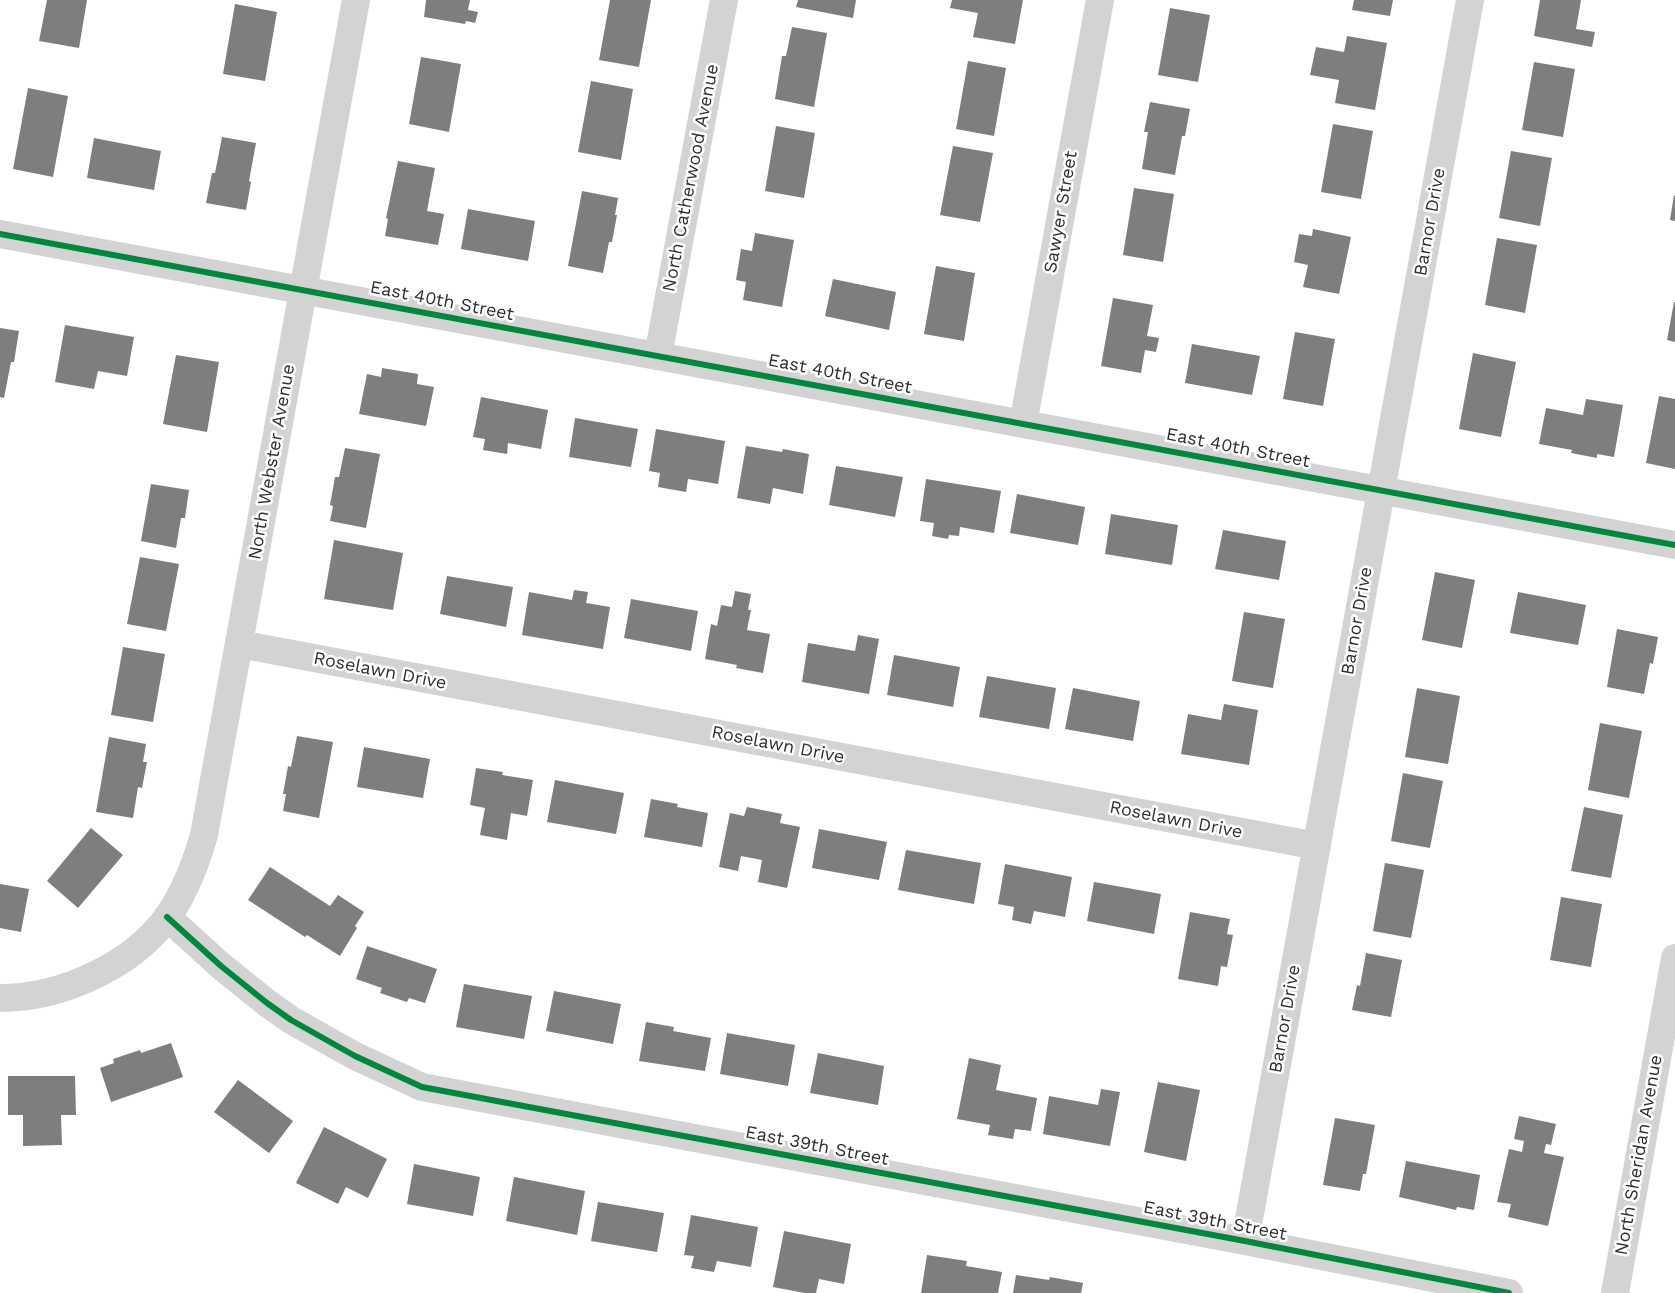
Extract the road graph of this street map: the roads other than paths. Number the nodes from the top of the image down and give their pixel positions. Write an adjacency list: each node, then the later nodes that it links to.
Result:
1 (356, 0): 6 (street, North Webster Avenue)
2 (724, 0): 7 (street, North Catherwood Avenue)
3 (1100, 0): 8 (street, Sawyer Street)
4 (1470, 0): 9 (street, Barnor Drive)
5 (0, 234): 6 (street, East 40th Street)
6 (303, 290): 7 (street, East 40th Street); 11 (street, North Webster Avenue)
7 (658, 356): 8 (street, East 40th Street)
8 (1022, 424): 9 (street, East 40th Street)
9 (1381, 490): 10 (street, East 40th Street); 12 (street, Barnor Drive)
10 (1675, 545)
11 (239, 644): 12 (street, Roselawn Drive); 13 (street, North Webster Avenue)
12 (1317, 846): 16 (street, Barnor Drive)
13 (167, 917): 15 (street); 16 (street, East 39th Street)
14 (1675, 958): 18 (street, North Sheridan Avenue)
15 (0, 998)
16 (1245, 1242): 17 (street, East 39th Street)
17 (1509, 1293)
18 (1614, 1293)

